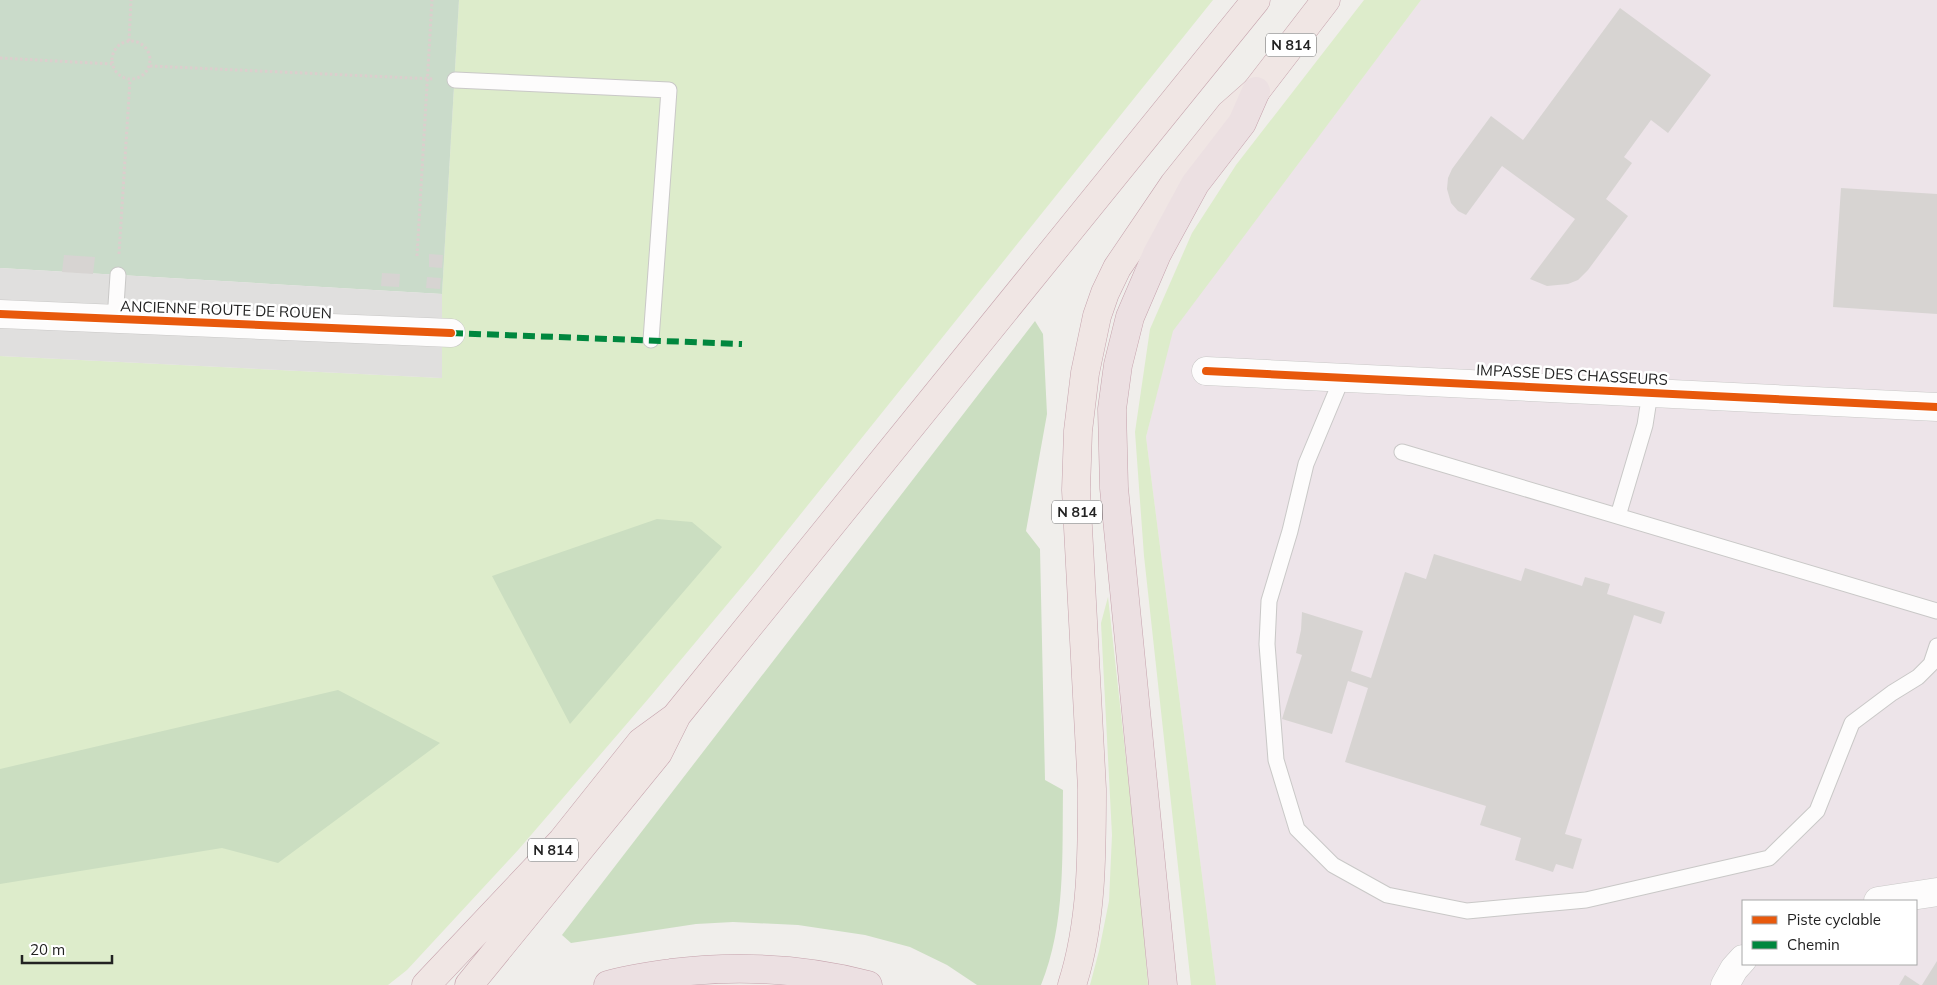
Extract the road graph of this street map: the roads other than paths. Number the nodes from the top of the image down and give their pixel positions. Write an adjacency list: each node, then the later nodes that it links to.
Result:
1 (1256, 0): 18 (highway, N 814)
2 (1326, 0): 4 (highway, N 814)
3 (454, 80): 9 (lane)
4 (1256, 91): 26 (highway, N 814); 27 (highway)
5 (118, 275): 7 (lane)
6 (0, 314): 7 (street, ANCIENNE ROUTE DE ROUEN)
7 (114, 320): 8 (street, ANCIENNE ROUTE DE ROUEN)
8 (451, 333)
9 (651, 340)
10 (1206, 371): 11 (street, IMPASSE DES CHASSEURS)
11 (1342, 378): 12 (street, IMPASSE DES CHASSEURS); 17 (lane)
12 (1650, 393): 13 (street, IMPASSE DES CHASSEURS); 15 (lane)
13 (1937, 407)
14 (1402, 452): 15 (lane)
15 (1618, 516): 16 (lane)
16 (1937, 611)
17 (1937, 646)
18 (677, 715): 22 (highway, N 814); 23 (highway, N 814)
19 (1937, 892): 20 (street)
20 (1885, 900)
21 (1742, 960): 28 (street)
22 (426, 985)
23 (469, 985)
24 (608, 985): 25 (highway)
25 (868, 985)
26 (1072, 985)
27 (1163, 985)
28 (1725, 985)

